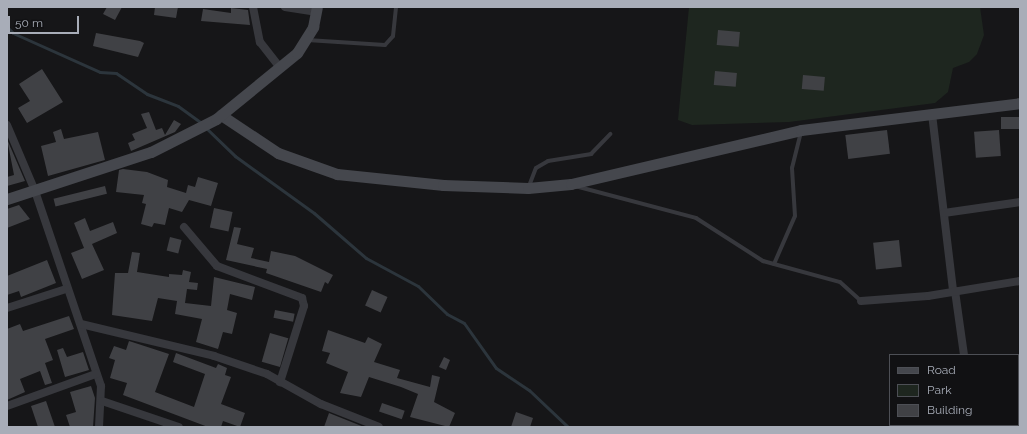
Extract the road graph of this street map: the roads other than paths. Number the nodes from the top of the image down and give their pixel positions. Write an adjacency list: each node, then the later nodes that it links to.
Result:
1 (253, 7): 6 (street)
2 (285, 7): 4 (street)
3 (396, 7): 5 (lane)
4 (317, 10): 5 (street)
5 (306, 40): 6 (street)
6 (280, 68): 9 (street)
7 (1020, 103): 8 (street)
8 (932, 114): 11 (street); 18 (street)
9 (221, 115): 14 (street); 15 (street)
10 (7, 125): 15 (street)
11 (801, 130): 13 (street); 20 (lane)
12 (610, 134): 14 (lane)
13 (571, 184): 14 (street); 20 (lane)
14 (528, 188)
15 (35, 191): 16 (street); 22 (street)
16 (7, 199)
17 (1020, 202): 18 (street)
18 (944, 213): 23 (street)
19 (184, 227): 29 (street)
20 (774, 264): 24 (lane)
21 (1020, 281): 23 (street)
22 (66, 289): 25 (street); 26 (street)
23 (954, 291): 24 (street); 27 (street)
24 (861, 301)
25 (7, 308)
26 (81, 324): 28 (street); 29 (street)
27 (964, 354)
28 (96, 374): 30 (street); 31 (street)
29 (280, 382): 34 (street)
30 (102, 401): 32 (street); 33 (street)
31 (7, 406)
32 (99, 427)
33 (179, 427)
34 (379, 427)

